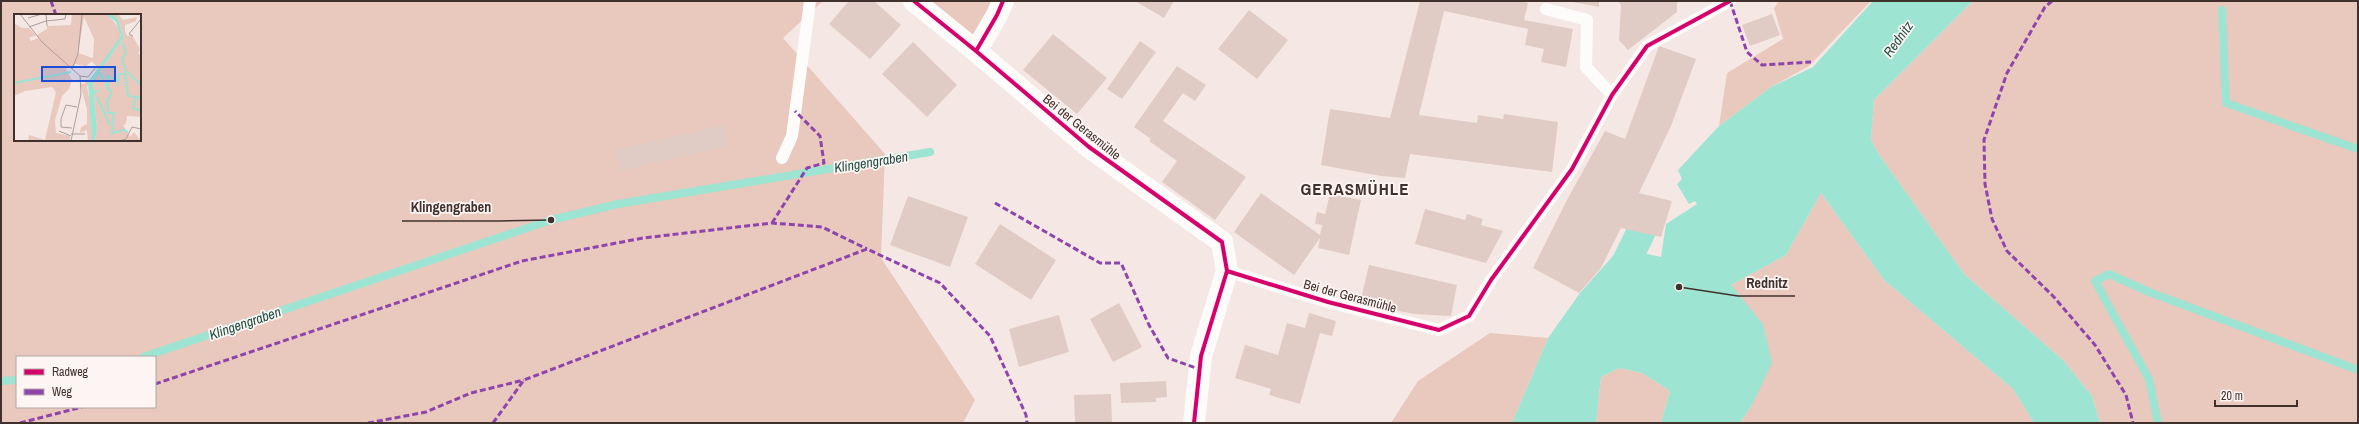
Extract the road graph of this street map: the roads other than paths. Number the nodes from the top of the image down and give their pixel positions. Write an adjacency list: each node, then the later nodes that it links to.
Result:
1 (810, 1): 8 (lane)
2 (914, 1): 6 (street, Bei der Gerasmühle)
3 (1003, 1): 6 (street)
4 (1730, 1): 7 (lane, Bei der Gerasmühle)
5 (1546, 9): 7 (lane)
6 (976, 51): 9 (street, Bei der Gerasmühle)
7 (1612, 95): 9 (lane, Bei der Gerasmühle)
8 (782, 158)
9 (1227, 271): 10 (street)
10 (1194, 423)

